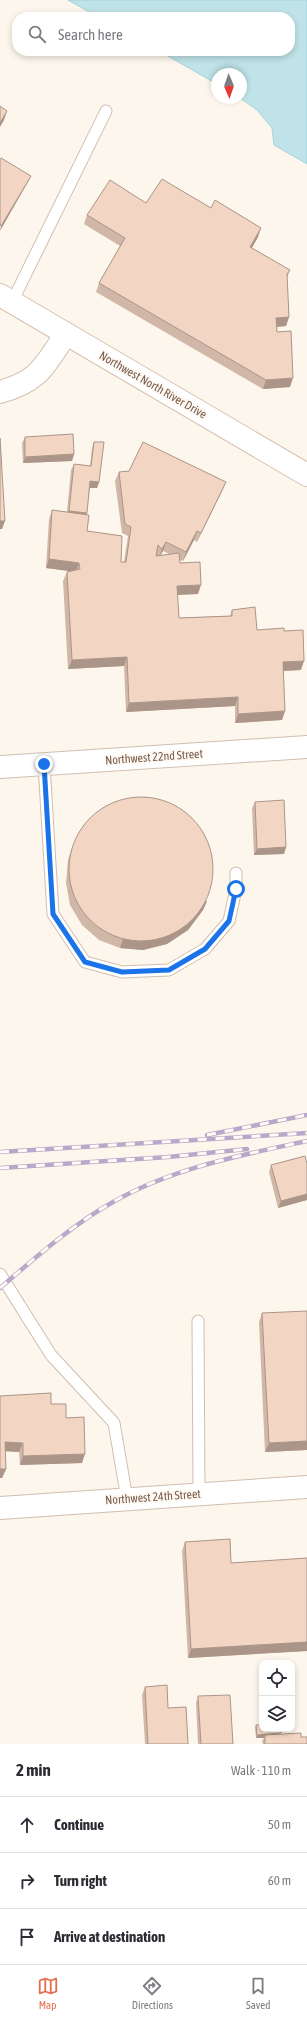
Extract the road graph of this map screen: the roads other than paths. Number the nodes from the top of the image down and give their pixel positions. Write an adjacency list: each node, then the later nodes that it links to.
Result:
1 (106, 111): 2 (lane)
2 (6, 299): 3 (street, Northwest North River Drive)
3 (66, 334): 4 (street); 5 (street, Northwest North River Drive)
4 (0, 392)
5 (307, 475)
6 (307, 747): 7 (street, Northwest 22nd Street)
7 (44, 764): 8 (street, Northwest 22nd Street); 9 (lane)
8 (0, 767)
9 (236, 873)
10 (0, 1274): 14 (lane)
11 (198, 1321): 13 (lane)
12 (307, 1487): 13 (street, Northwest 24th Street)
13 (199, 1494): 14 (street, Northwest 24th Street)
14 (127, 1499): 15 (street, Northwest 24th Street)
15 (0, 1508)

